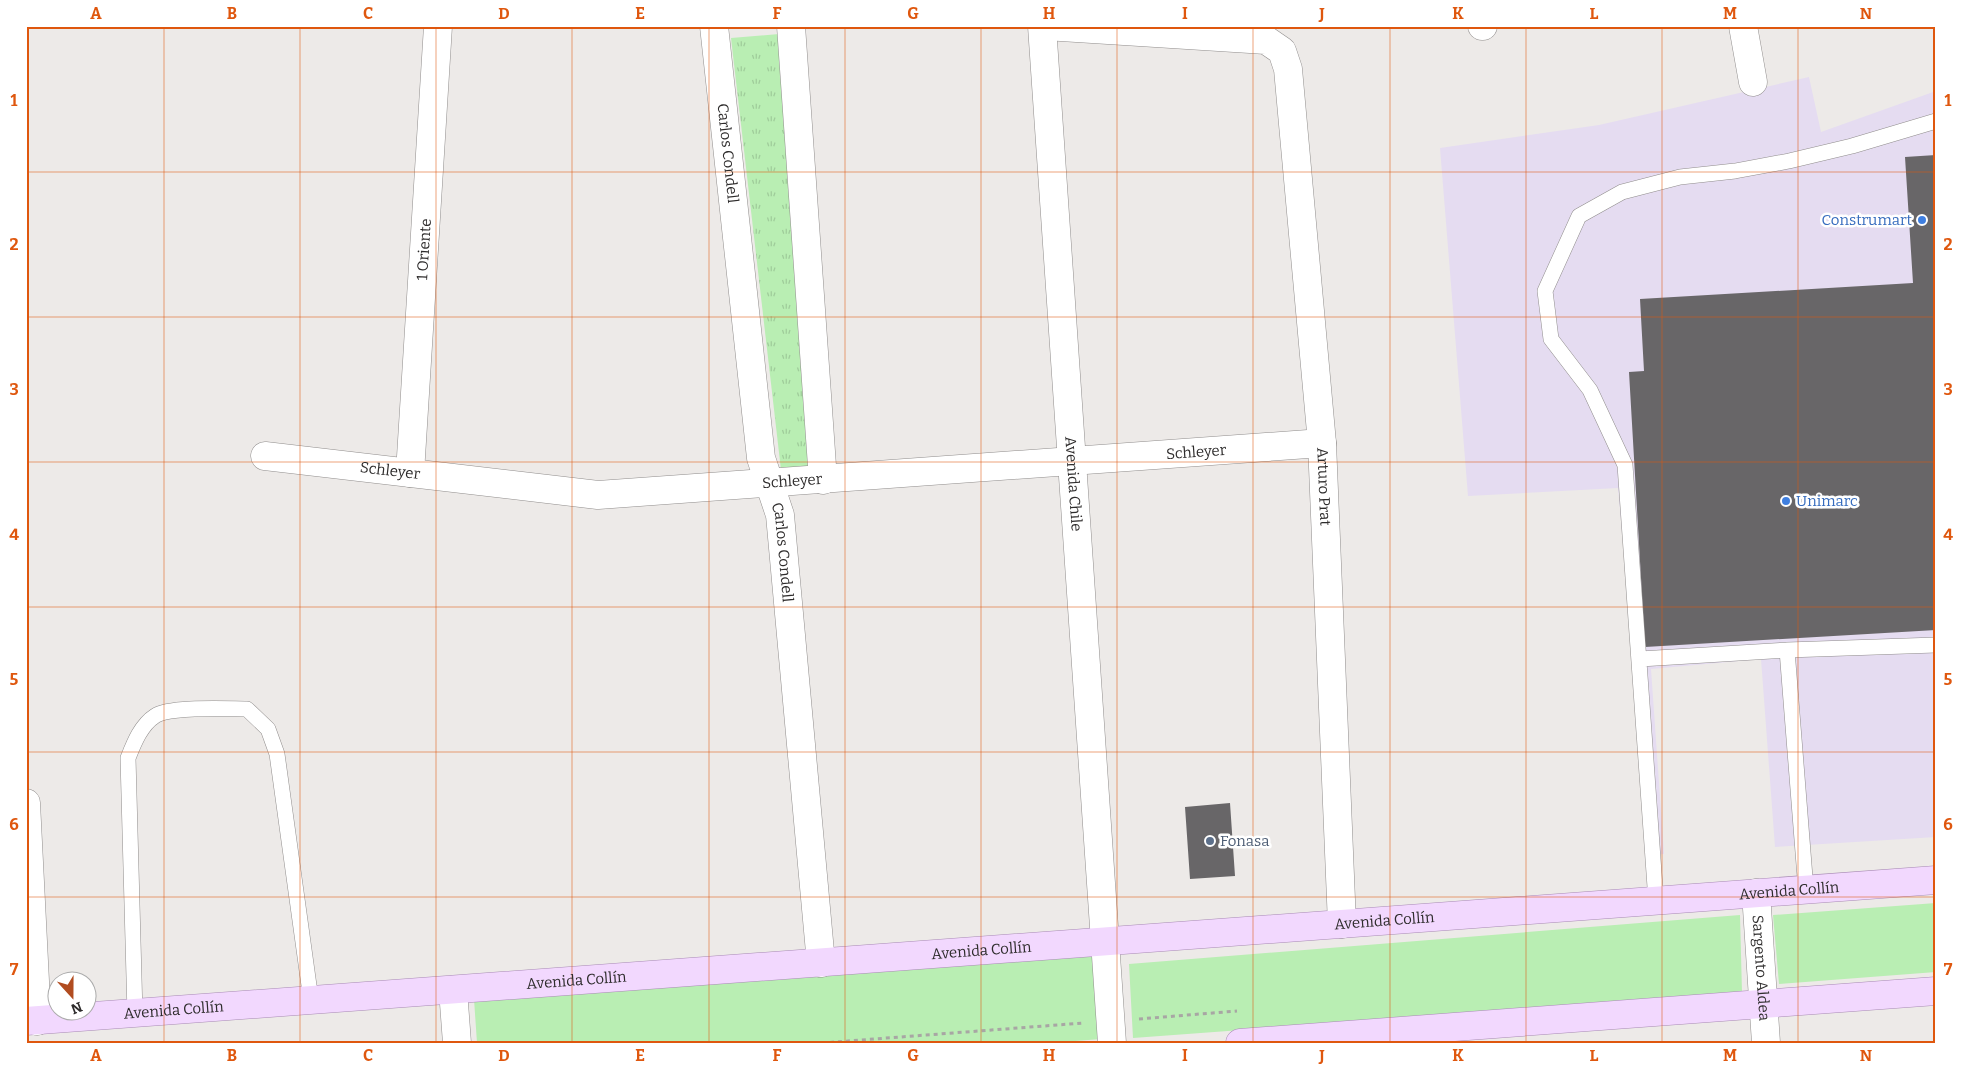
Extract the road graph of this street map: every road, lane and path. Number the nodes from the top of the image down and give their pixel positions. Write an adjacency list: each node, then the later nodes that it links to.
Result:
1 (438, 26): 11 (street, 1 Oriente)
2 (714, 26): 13 (street, Carlos Condell)
3 (791, 26): 12 (street)
4 (1043, 26): 8 (street, Arturo Prat); 10 (street, Avenida Chile)
5 (1743, 26): 6 (street)
6 (1753, 82)
7 (1936, 121): 16 (lane)
8 (1322, 443): 10 (street, Schleyer); 22 (street, Arturo Prat)
9 (265, 456): 11 (street, Schleyer)
10 (1072, 461): 12 (street, Schleyer); 23 (street, Avenida Chile)
11 (410, 473): 13 (street, Schleyer)
12 (823, 480): 13 (street, Schleyer)
13 (770, 484): 24 (street, Carlos Condell)
14 (1936, 646): 15 (lane)
15 (1787, 650): 16 (lane); 19 (lane)
16 (1640, 660): 21 (lane)
17 (26, 803): 30 (street)
18 (1936, 880): 19 (main road, Avenida Collín)
19 (1806, 890): 20 (main road, Avenida Collín)
20 (1756, 893): 21 (main road, Avenida Collín); 28 (street, Sargento Aldea)
21 (1656, 901): 22 (main road, Avenida Collín)
22 (1342, 924): 23 (main road, Avenida Collín)
23 (1105, 942): 24 (main road, Avenida Collín); 32 (street, Avenida Chile)
24 (821, 962): 25 (main road, Avenida Collín)
25 (453, 990): 27 (main road, Avenida Collín); 31 (street)
26 (1936, 991): 28 (main road)
27 (311, 1000): 29 (main road, Avenida Collín); 29 (lane)
28 (1764, 1004): 33 (main road); 34 (street, Sargento Aldea)
29 (135, 1014): 30 (main road, Avenida Collín)
30 (32, 1021)
31 (457, 1043)
32 (1112, 1043)
33 (1240, 1043)
34 (1766, 1043)

